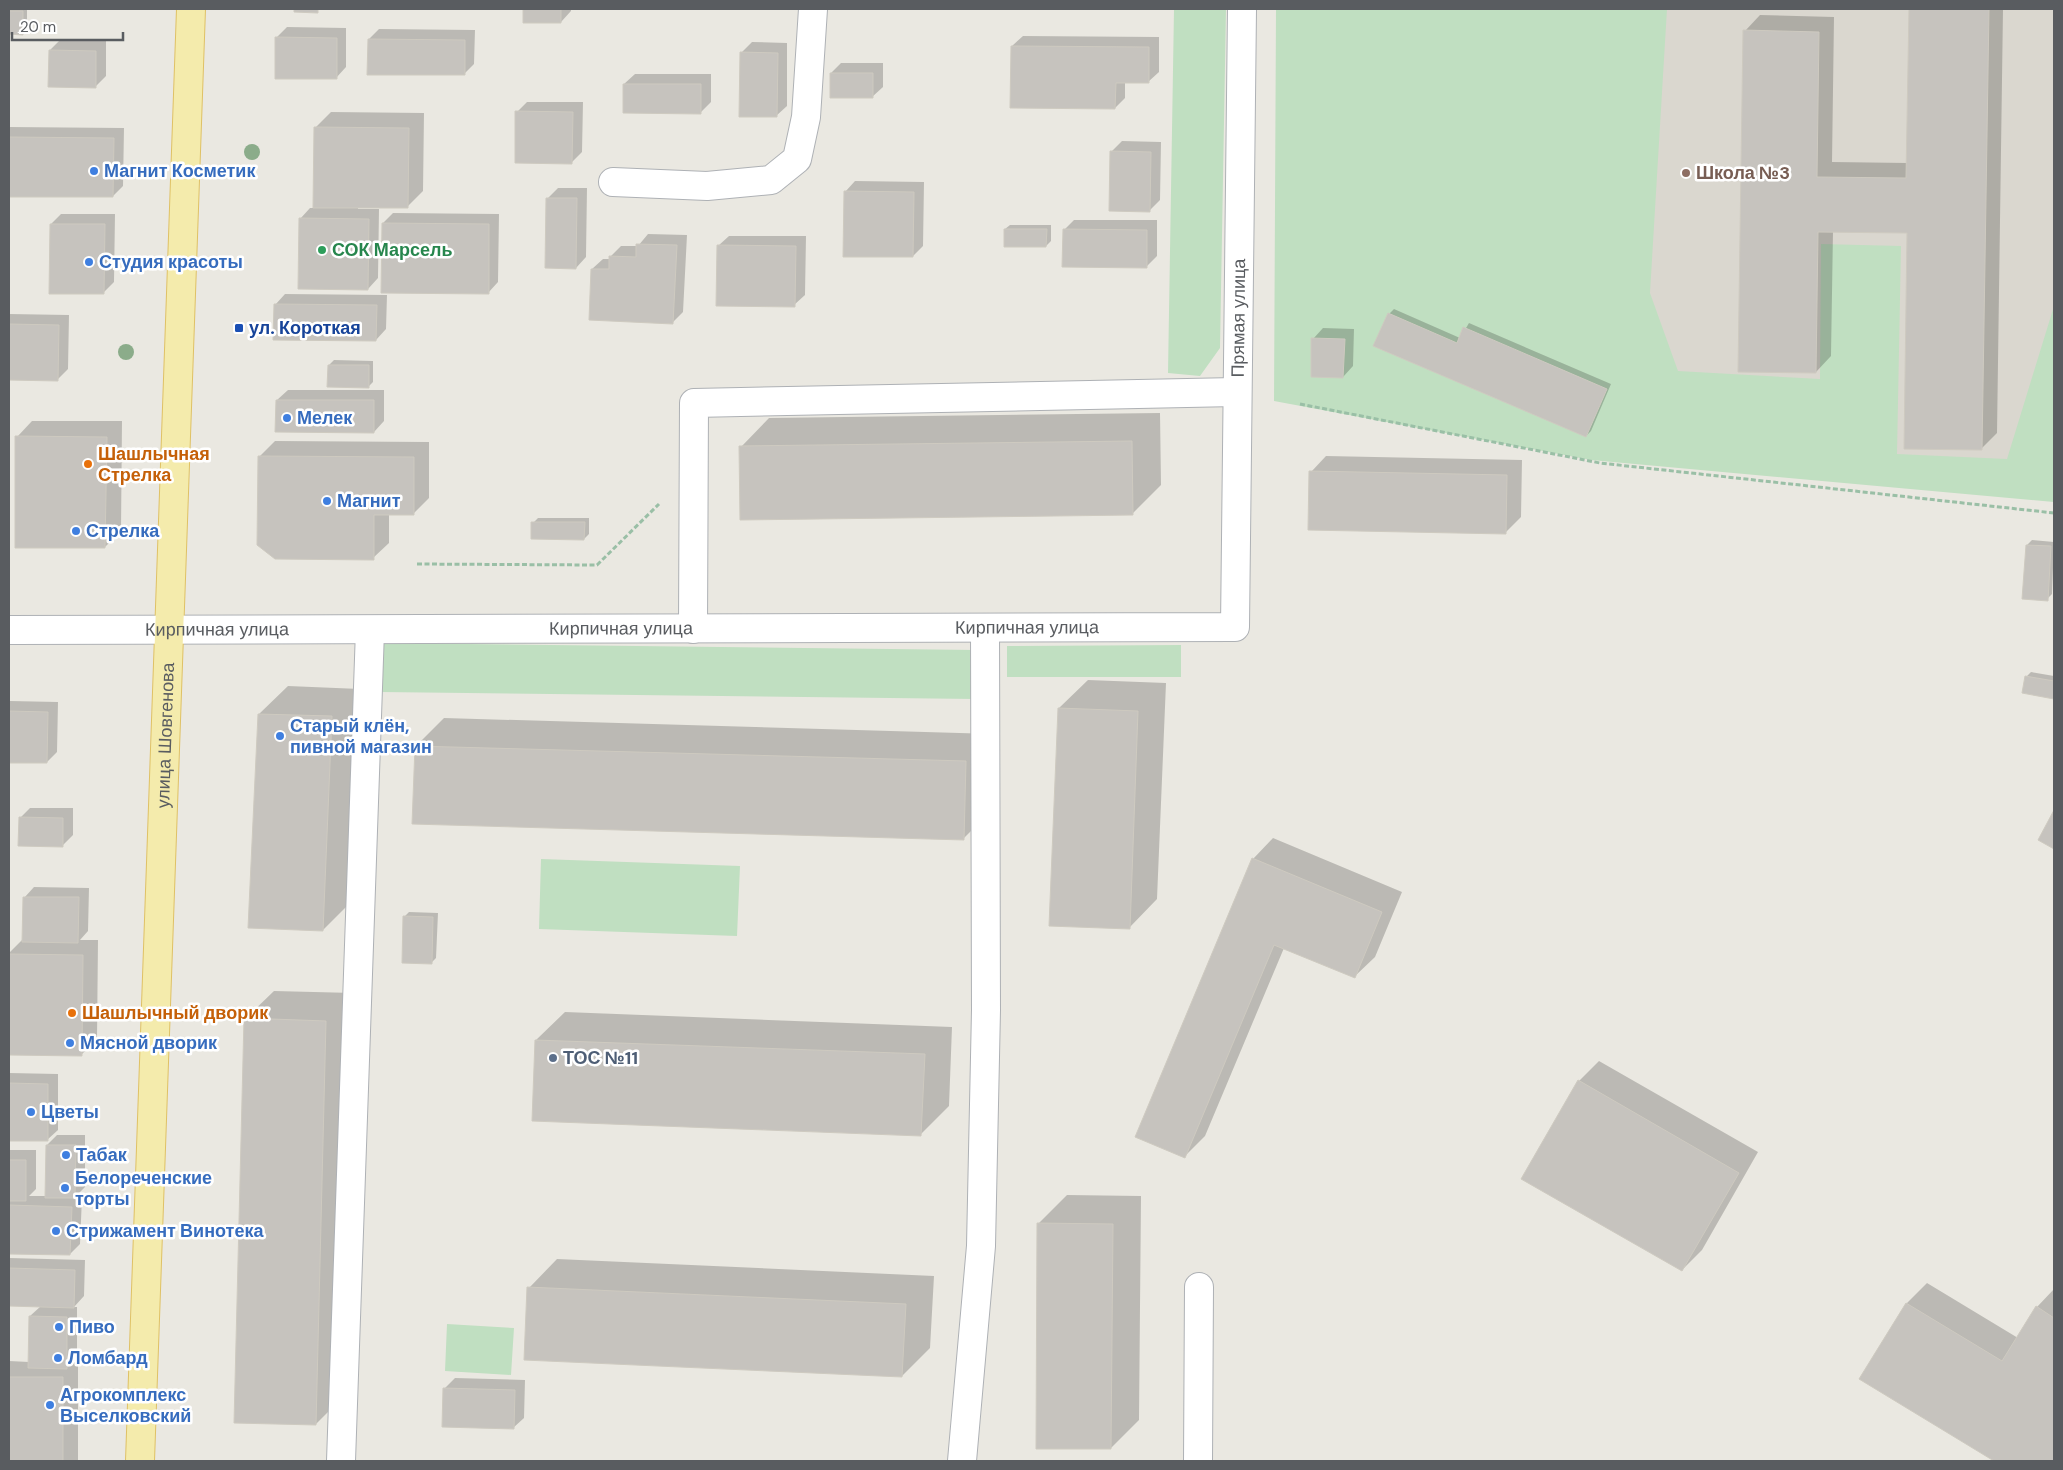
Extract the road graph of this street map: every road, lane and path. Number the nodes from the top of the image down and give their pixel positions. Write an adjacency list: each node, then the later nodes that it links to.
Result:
1 (191, 9): 14 (main road, улица Шовгенова)
2 (813, 9): 4 (street)
3 (1242, 9): 5 (street, Прямая улица)
4 (613, 182)
5 (1236, 392): 7 (street); 10 (street, Прямая улица)
6 (1300, 404): 8 (path)
7 (694, 471): 9 (path); 12 (street)
8 (2054, 513)
9 (417, 564)
10 (1235, 627): 11 (street, Кирпичная улица)
11 (985, 628): 12 (street, Кирпичная улица); 19 (street)
12 (693, 629): 15 (street, Кирпичная улица)
13 (9, 630): 14 (street, Кирпичная улица)
14 (171, 630): 15 (street, Кирпичная улица); 17 (main road, улица Шовгенова)
15 (370, 630): 18 (street)
16 (1199, 1287): 20 (street)
17 (140, 1461)
18 (341, 1461)
19 (962, 1461)
20 (1198, 1461)

